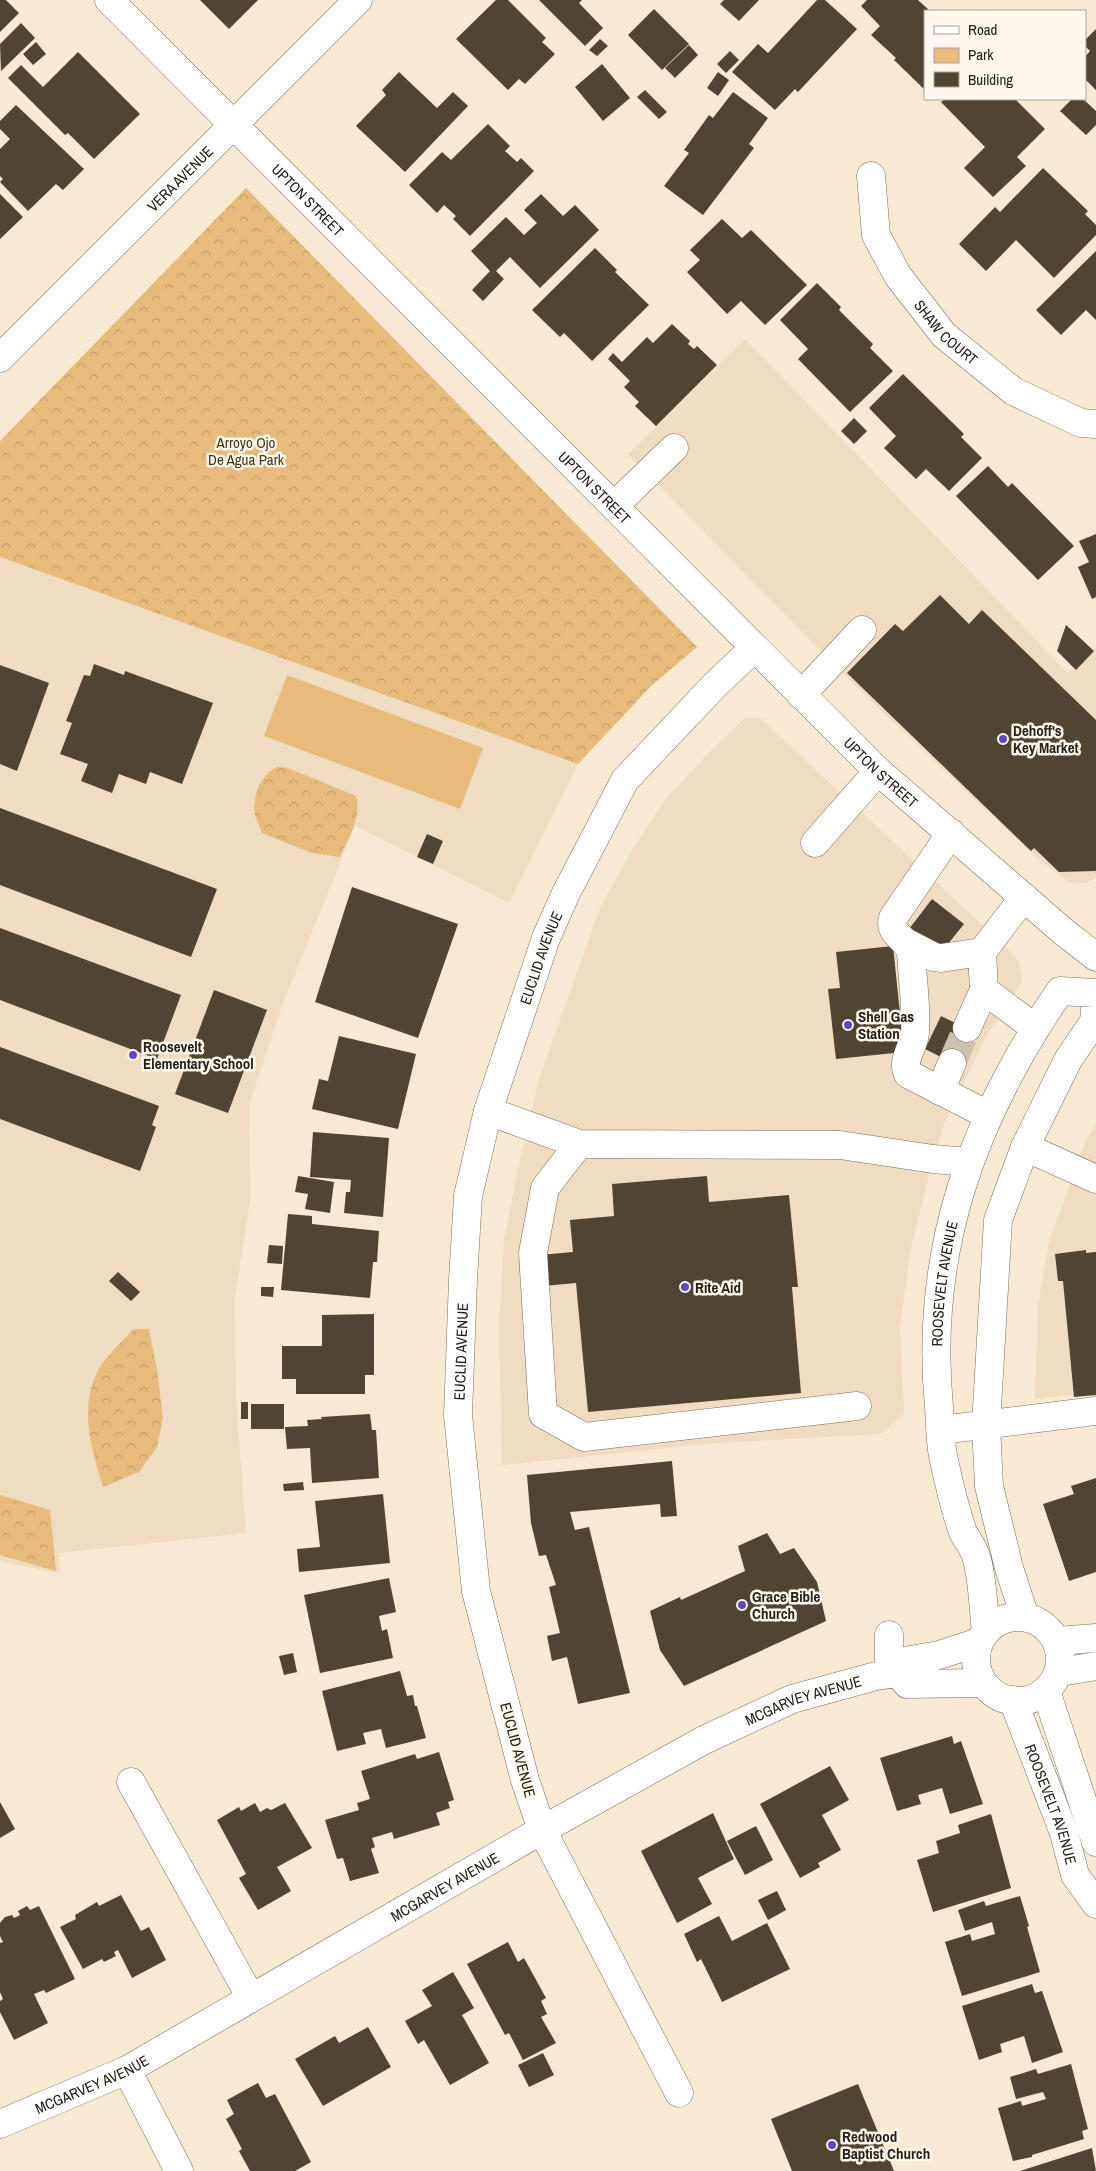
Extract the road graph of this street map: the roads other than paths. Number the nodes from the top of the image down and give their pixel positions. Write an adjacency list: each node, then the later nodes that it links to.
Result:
1 (109, 0): 3 (street, UPTON STREET)
2 (358, 0): 3 (street, VERA AVENUE)
3 (233, 125): 5 (street, VERA AVENUE); 8 (street, UPTON STREET)
4 (871, 176): 6 (street, SHAW COURT)
5 (0, 358)
6 (1096, 424)
7 (674, 448): 8 (street)
8 (615, 505): 10 (street, UPTON STREET)
9 (862, 630): 11 (street)
10 (754, 648): 11 (street, UPTON STREET); 25 (street, EUCLID AVENUE)
11 (801, 695): 12 (street, UPTON STREET)
12 (878, 770): 13 (street, UPTON STREET); 14 (street)
13 (950, 833): 15 (street, UPTON STREET); 16 (street)
14 (815, 843)
15 (1024, 897): 17 (street); 18 (street, UPTON STREET)
16 (907, 943): 17 (street); 24 (street)
17 (982, 952): 19 (street)
18 (1096, 957)
19 (984, 990): 21 (street); 22 (street)
20 (1095, 992): 22 (street, ROOSEVELT AVENUE); 28 (street, ROOSEVELT AVENUE)
21 (967, 1028)
22 (1035, 1028): 26 (street, ROOSEVELT AVENUE)
23 (952, 1063): 24 (street)
24 (940, 1091): 26 (street)
25 (488, 1111): 27 (street); 46 (street, EUCLID AVENUE)
26 (988, 1115): 29 (street, ROOSEVELT AVENUE)
27 (579, 1144): 29 (street); 31 (street)
28 (1025, 1148): 30 (street); 33 (street, ROOSEVELT AVENUE)
29 (969, 1162): 34 (street, ROOSEVELT AVENUE)
30 (1096, 1179)
31 (857, 1406)
32 (1096, 1411): 33 (street)
33 (986, 1424): 34 (street); 35 (street, ROOSEVELT AVENUE)
34 (941, 1430): 37 (street, ROOSEVELT AVENUE)
35 (1025, 1617): 37 (street); 39 (street)
36 (889, 1634): 41 (street)
37 (982, 1637): 41 (street, MCGARVEY AVENUE); 43 (street)
38 (1096, 1638): 39 (street)
39 (1057, 1641): 42 (street)
40 (1096, 1666): 42 (street)
41 (894, 1673): 43 (street); 46 (street, MCGARVEY AVENUE)
42 (1053, 1682): 44 (street); 47 (street, ROOSEVELT AVENUE)
43 (983, 1683): 44 (street)
44 (1012, 1700): 48 (street, ROOSEVELT AVENUE)
45 (131, 1782): 49 (street)
46 (542, 1830): 49 (street, MCGARVEY AVENUE); 51 (street, EUCLID AVENUE)
47 (1096, 1842)
48 (1096, 1904)
49 (251, 1998): 50 (street, MCGARVEY AVENUE)
50 (127, 2070): 52 (street, MCGARVEY AVENUE); 53 (street)
51 (680, 2093)
52 (0, 2124)
53 (179, 2171)

